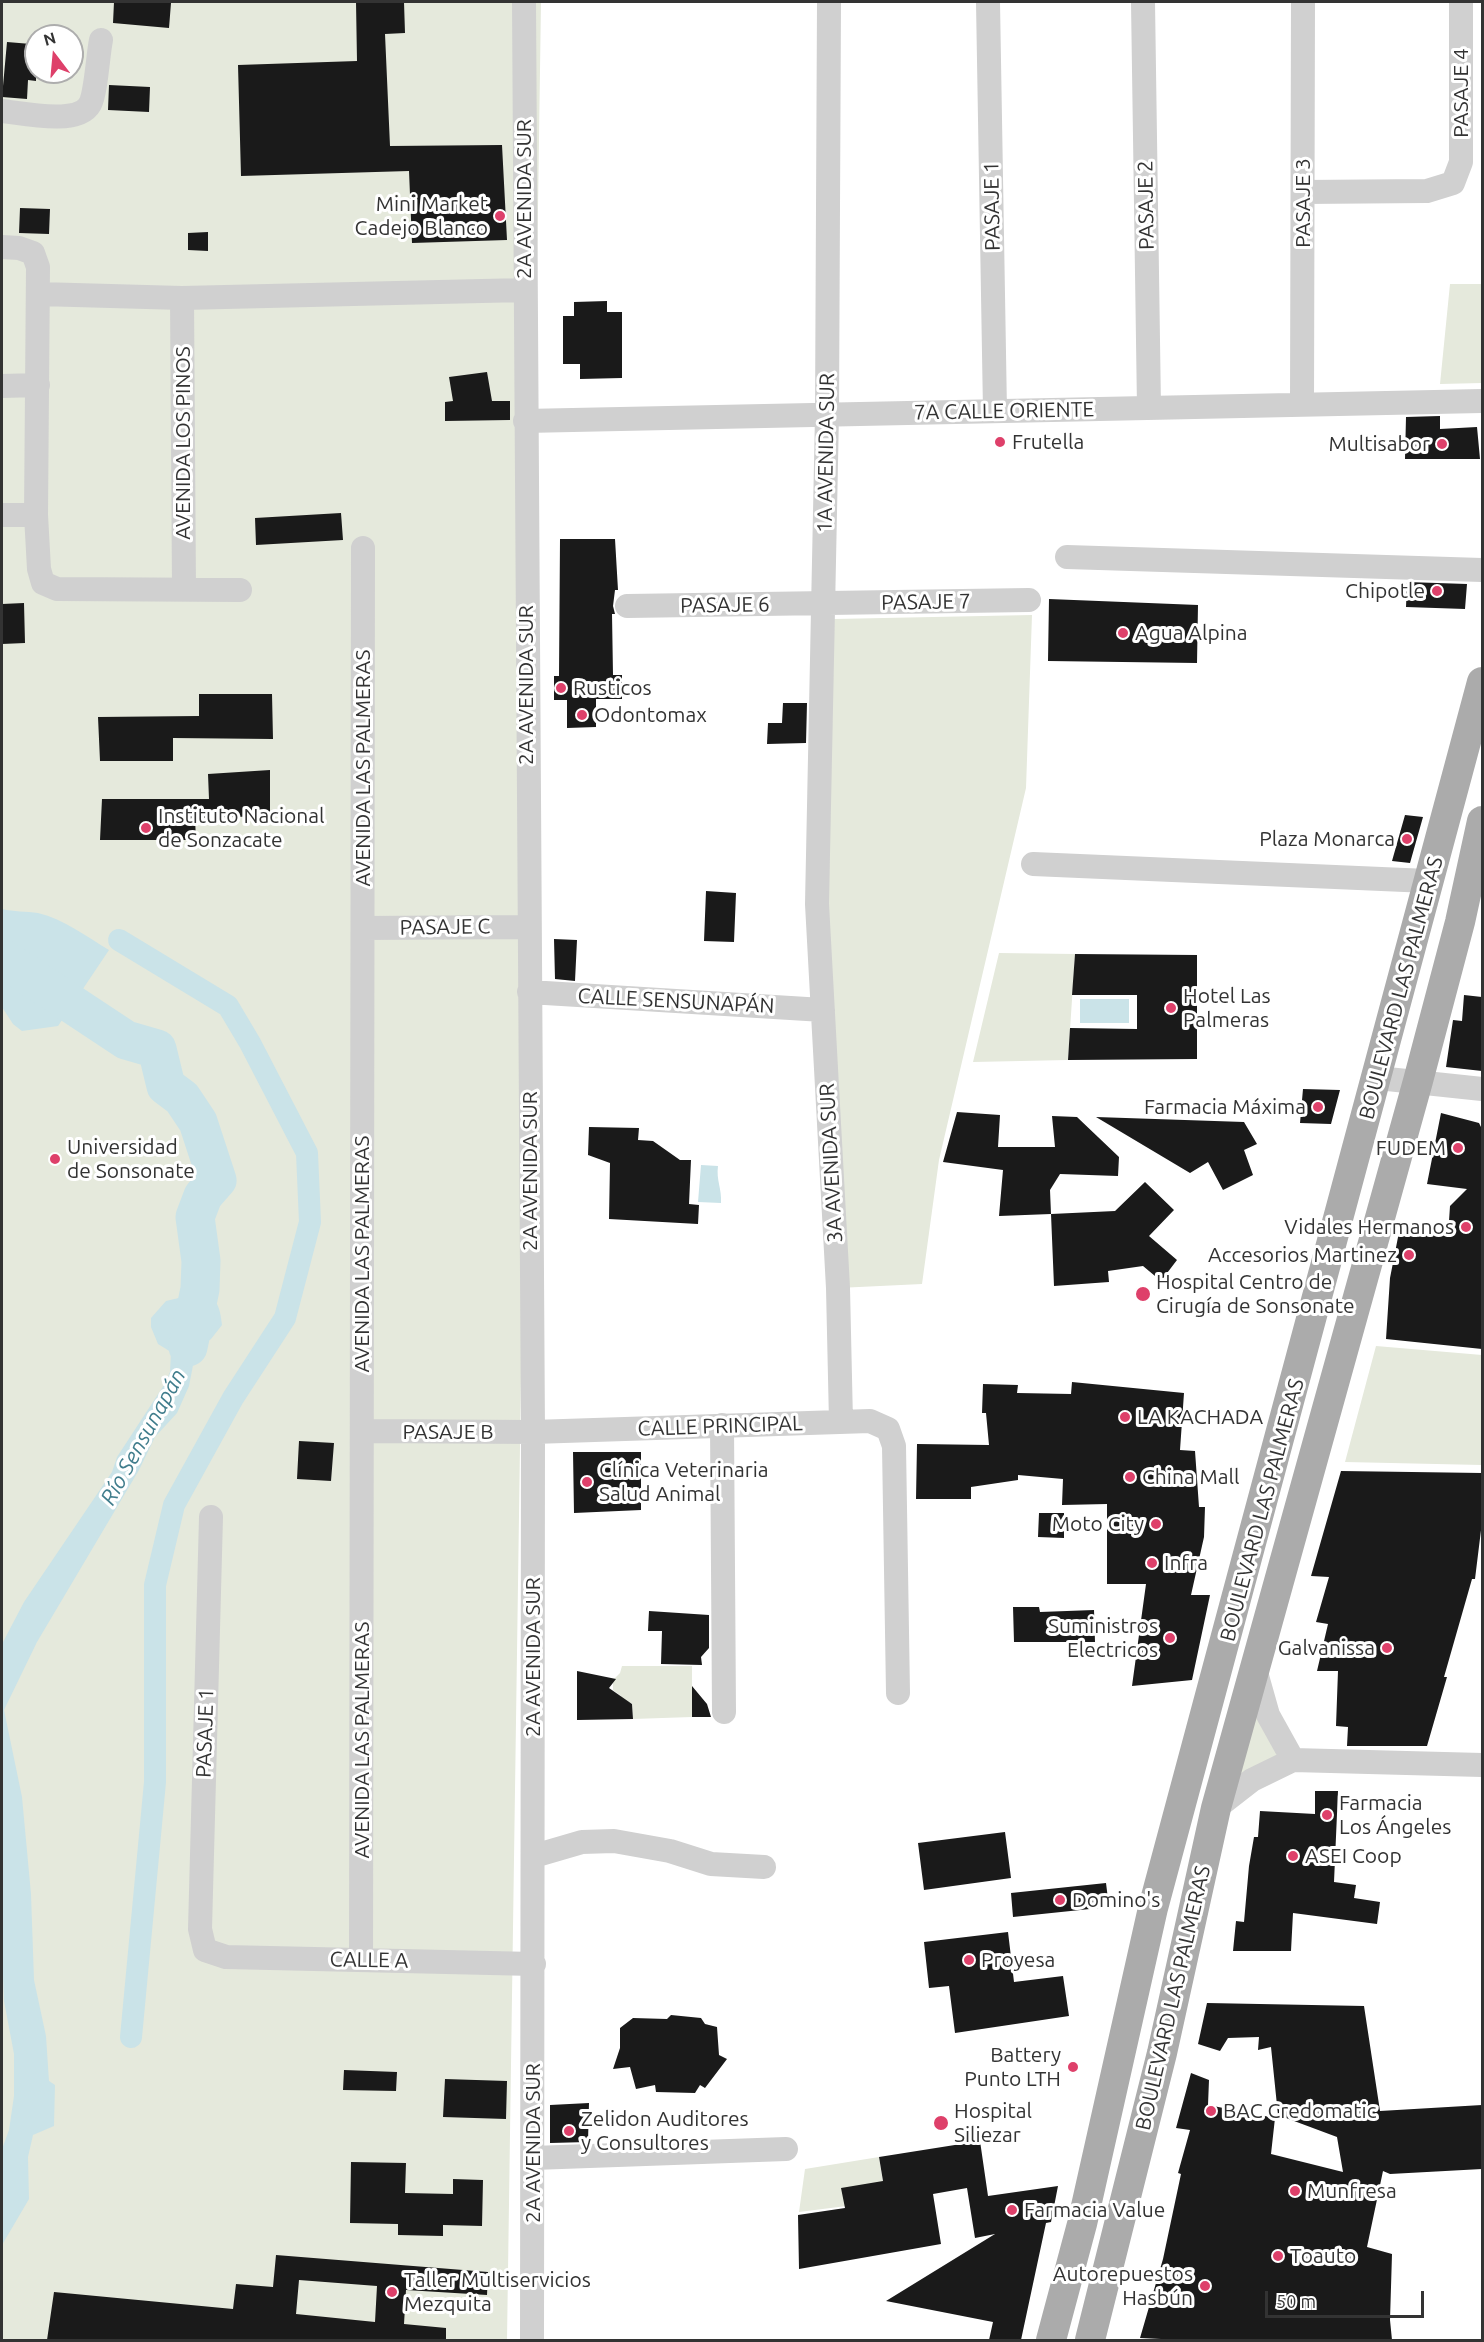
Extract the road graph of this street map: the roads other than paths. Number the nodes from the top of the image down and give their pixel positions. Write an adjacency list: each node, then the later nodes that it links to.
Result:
1 (524, 2): 11 (street, 2A AVENIDA SUR)
2 (829, 2): 20 (street, 1A AVENIDA SUR)
3 (988, 2): 19 (street, PASAJE 1)
4 (1143, 2): 18 (street, PASAJE 2)
5 (1304, 2): 9 (street, PASAJE 3)
6 (1461, 2): 9 (street, PASAJE 4)
7 (101, 40): 8 (street)
8 (2, 111)
9 (1303, 192): 17 (street, PASAJE 3)
10 (2, 248): 12 (street)
11 (525, 290): 13 (street); 21 (street, 2A AVENIDA SUR)
12 (39, 294): 13 (street); 14 (street)
13 (182, 298): 27 (street, AVENIDA LOS PINOS)
14 (38, 385): 15 (street); 23 (street)
15 (2, 386)
16 (1482, 401): 17 (street, 7A CALLE ORIENTE)
17 (1302, 404): 18 (street, 7A CALLE ORIENTE)
18 (1149, 408): 19 (street, 7A CALLE ORIENTE)
19 (995, 411): 20 (street, 7A CALLE ORIENTE)
20 (827, 414): 21 (street, 7A CALLE ORIENTE); 30 (street, 1A AVENIDA SUR)
21 (525, 421): 37 (street, 2A AVENIDA SUR)
22 (2, 515): 23 (street)
23 (36, 515): 27 (street)
24 (363, 548): 38 (street, AVENIDA LAS PALMERAS)
25 (1067, 557): 26 (street)
26 (1482, 570)
27 (184, 589): 28 (street)
28 (240, 590)
29 (1029, 600): 30 (street, PASAJE 7)
30 (823, 604): 31 (street, PASAJE 6); 36 (street, 1A AVENIDA SUR)
31 (627, 606)
32 (1482, 682): 35 (main road, BOULEVARD LAS PALMERAS)
33 (1482, 822): 42 (main road, BOULEVARD LAS PALMERAS)
34 (1033, 864): 35 (street)
35 (1428, 881): 41 (main road, BOULEVARD LAS PALMERAS)
36 (817, 904): 40 (street, 3A AVENIDA SUR)
37 (528, 927): 38 (street, PASAJE C); 39 (street, 2A AVENIDA SUR)
38 (363, 928): 46 (street, AVENIDA LAS PALMERAS)
39 (529, 992): 40 (street, CALLE SENSUNAPÁN); 47 (street, 2A AVENIDA SUR)
40 (822, 1010): 44 (street, 3A AVENIDA SUR)
41 (1378, 1078): 42 (street); 63 (main road, BOULEVARD LAS PALMERAS)
42 (1418, 1081): 43 (street); 49 (main road, BOULEVARD LAS PALMERAS)
43 (1482, 1089)
44 (841, 1422): 45 (street, CALLE PRINCIPAL); 50 (street, CALLE PRINCIPAL)
45 (722, 1425): 47 (street, CALLE PRINCIPAL); 51 (street)
46 (362, 1431): 47 (street, PASAJE B); 58 (street, AVENIDA LAS PALMERAS)
47 (533, 1432): 55 (street, 2A AVENIDA SUR)
48 (210, 1517): 57 (street, PASAJE 1)
49 (1255, 1669): 52 (street); 54 (main road, BOULEVARD LAS PALMERAS)
50 (898, 1693)
51 (724, 1712)
52 (1293, 1760): 53 (street); 54 (street)
53 (1482, 1765)
54 (1216, 1808): 64 (main road, BOULEVARD LAS PALMERAS)
55 (534, 1856): 56 (street); 59 (street, 2A AVENIDA SUR)
56 (764, 1867)
57 (205, 1950): 58 (street, CALLE A)
58 (361, 1960): 59 (street, CALLE A)
59 (534, 1964): 61 (street, 2A AVENIDA SUR)
60 (786, 2150): 61 (street)
61 (533, 2158): 62 (street, 2A AVENIDA SUR)
62 (532, 2340)
63 (1051, 2340)
64 (1090, 2340)

